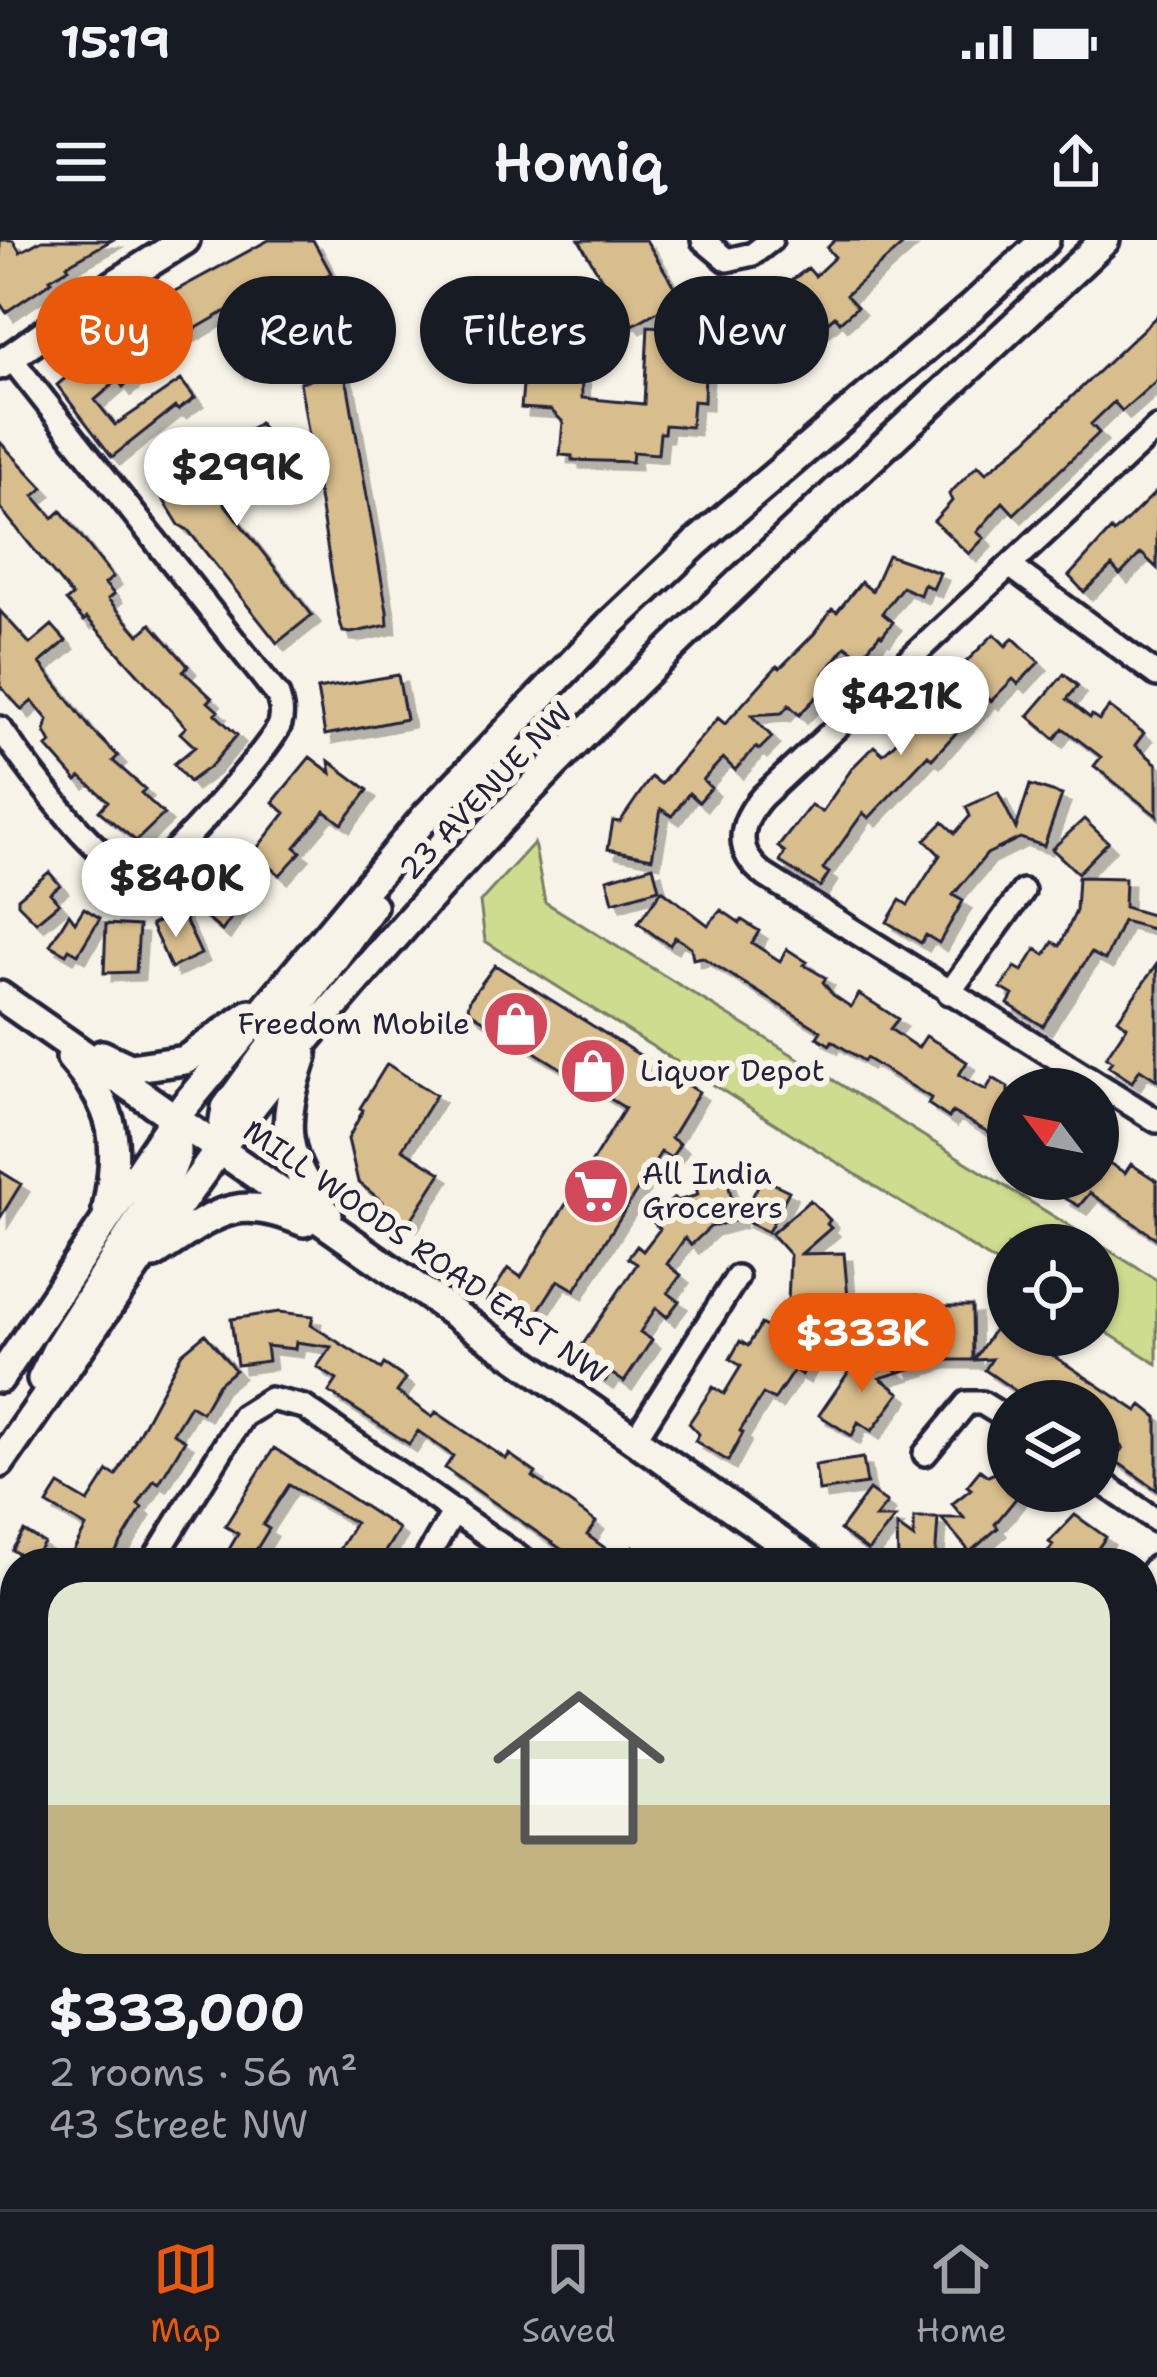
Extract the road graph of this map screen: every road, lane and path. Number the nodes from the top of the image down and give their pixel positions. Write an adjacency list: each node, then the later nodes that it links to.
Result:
1 (185, 240): 6 (main road)
2 (703, 240): 3 (street)
3 (771, 240)
4 (1045, 240): 11 (main road, 23 AVENUE NW)
5 (1105, 240): 17 (main road, 23 AVENUE NW)
6 (5, 361): 10 (street)
7 (1157, 428): 8 (street)
8 (1010, 566): 9 (street); 14 (street)
9 (1157, 675)
10 (2, 735)
11 (427, 814): 13 (main road, 23 AVENUE NW); 20 (main road)
12 (1023, 891): 14 (street)
13 (285, 988): 16 (main road); 18 (main road, 23 AVENUE NW)
14 (949, 993): 19 (street)
15 (0, 996): 16 (main road, MILL WOODS ROAD EAST NW)
16 (49, 1032): 18 (main road, MILL WOODS ROAD EAST NW); 21 (main road)
17 (310, 1036): 20 (main road, 23 AVENUE NW); 22 (main road)
18 (176, 1116): 20 (main road, MILL WOODS ROAD EAST NW); 21 (main road, 23 AVENUE NW); 29 (main road)
19 (1157, 1121)
20 (220, 1148): 22 (main road, MILL WOODS ROAD EAST NW); 23 (main road, 23 AVENUE NW)
21 (96, 1236): 25 (main road, 23 AVENUE NW)
22 (350, 1241): 23 (main road); 27 (main road, MILL WOODS ROAD EAST NW)
23 (140, 1262): 29 (main road, 23 AVENUE NW)
24 (737, 1277): 27 (street)
25 (0, 1378)
26 (987, 1406): 28 (street)
27 (634, 1439): 36 (main road, MILL WOODS ROAD EAST NW)
28 (926, 1454)
29 (0, 1463)
30 (1119, 1495): 32 (street)
31 (454, 1511): 33 (street); 34 (street); 35 (street)
32 (1157, 1521)
33 (161, 1548)
34 (433, 1548)
35 (506, 1548)
36 (790, 1548)

